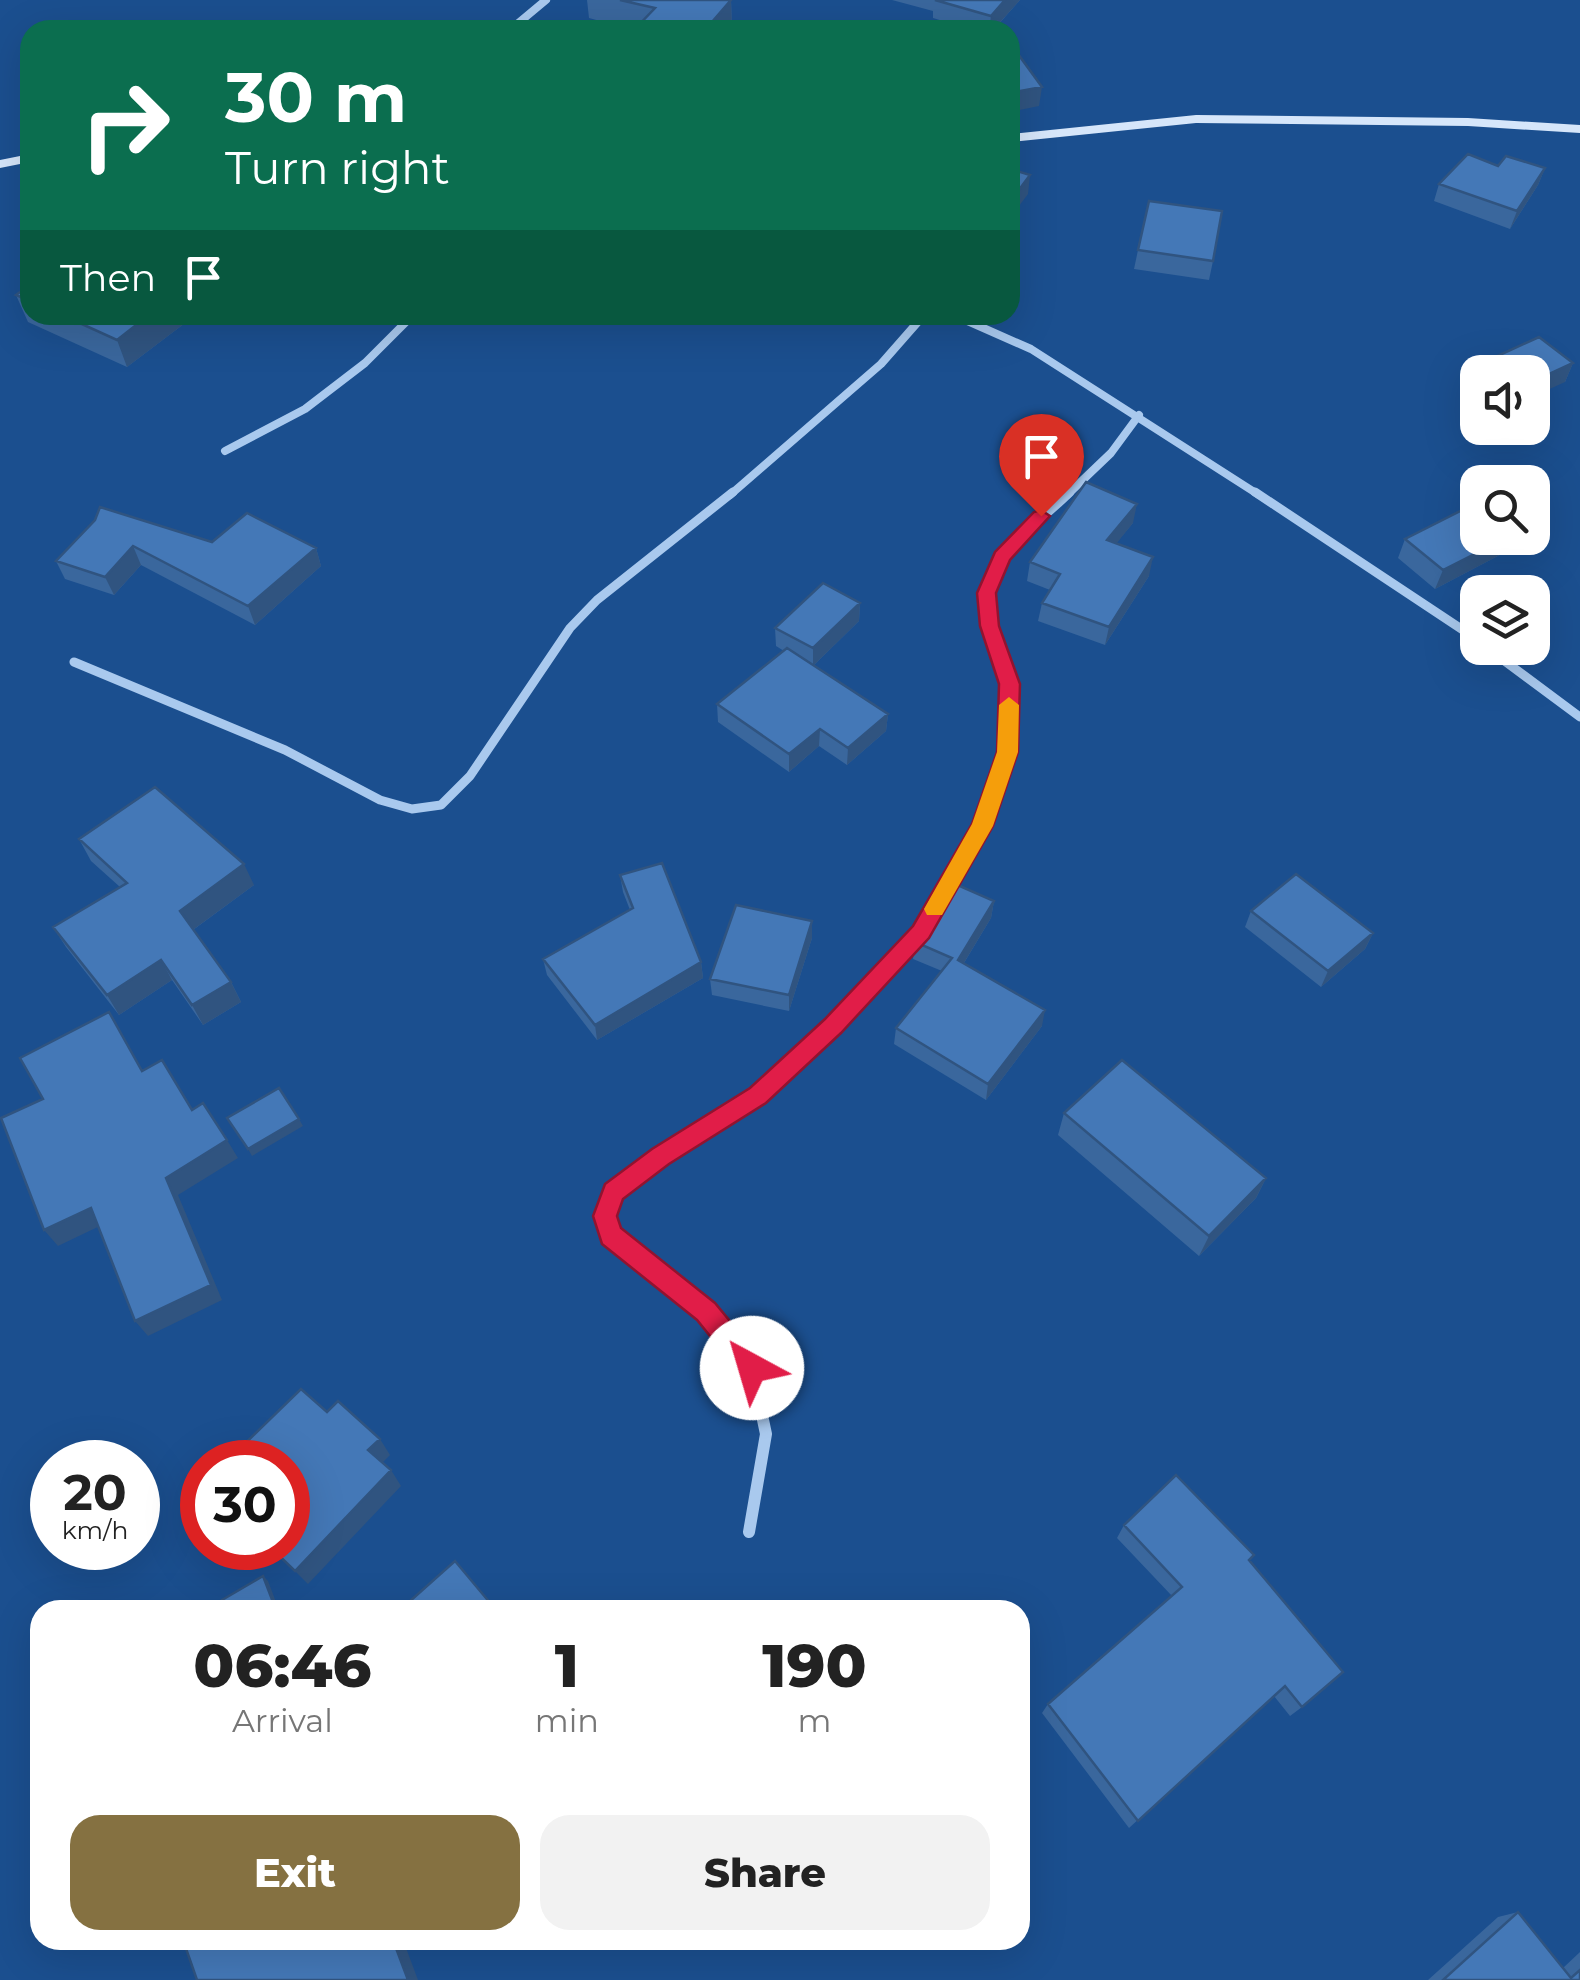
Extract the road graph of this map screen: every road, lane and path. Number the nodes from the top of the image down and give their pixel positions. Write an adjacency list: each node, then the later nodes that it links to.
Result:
1 (546, 0): 2 (street)
2 (522, 20)
3 (1580, 129): 4 (street)
4 (1020, 137)
5 (404, 325): 9 (street)
6 (915, 325): 11 (street)
7 (977, 325): 8 (street)
8 (1140, 415): 10 (street); 14 (street)
9 (224, 451)
10 (1460, 628)
11 (74, 662)
12 (1510, 665): 13 (street)
13 (1580, 717)
14 (750, 1532)

